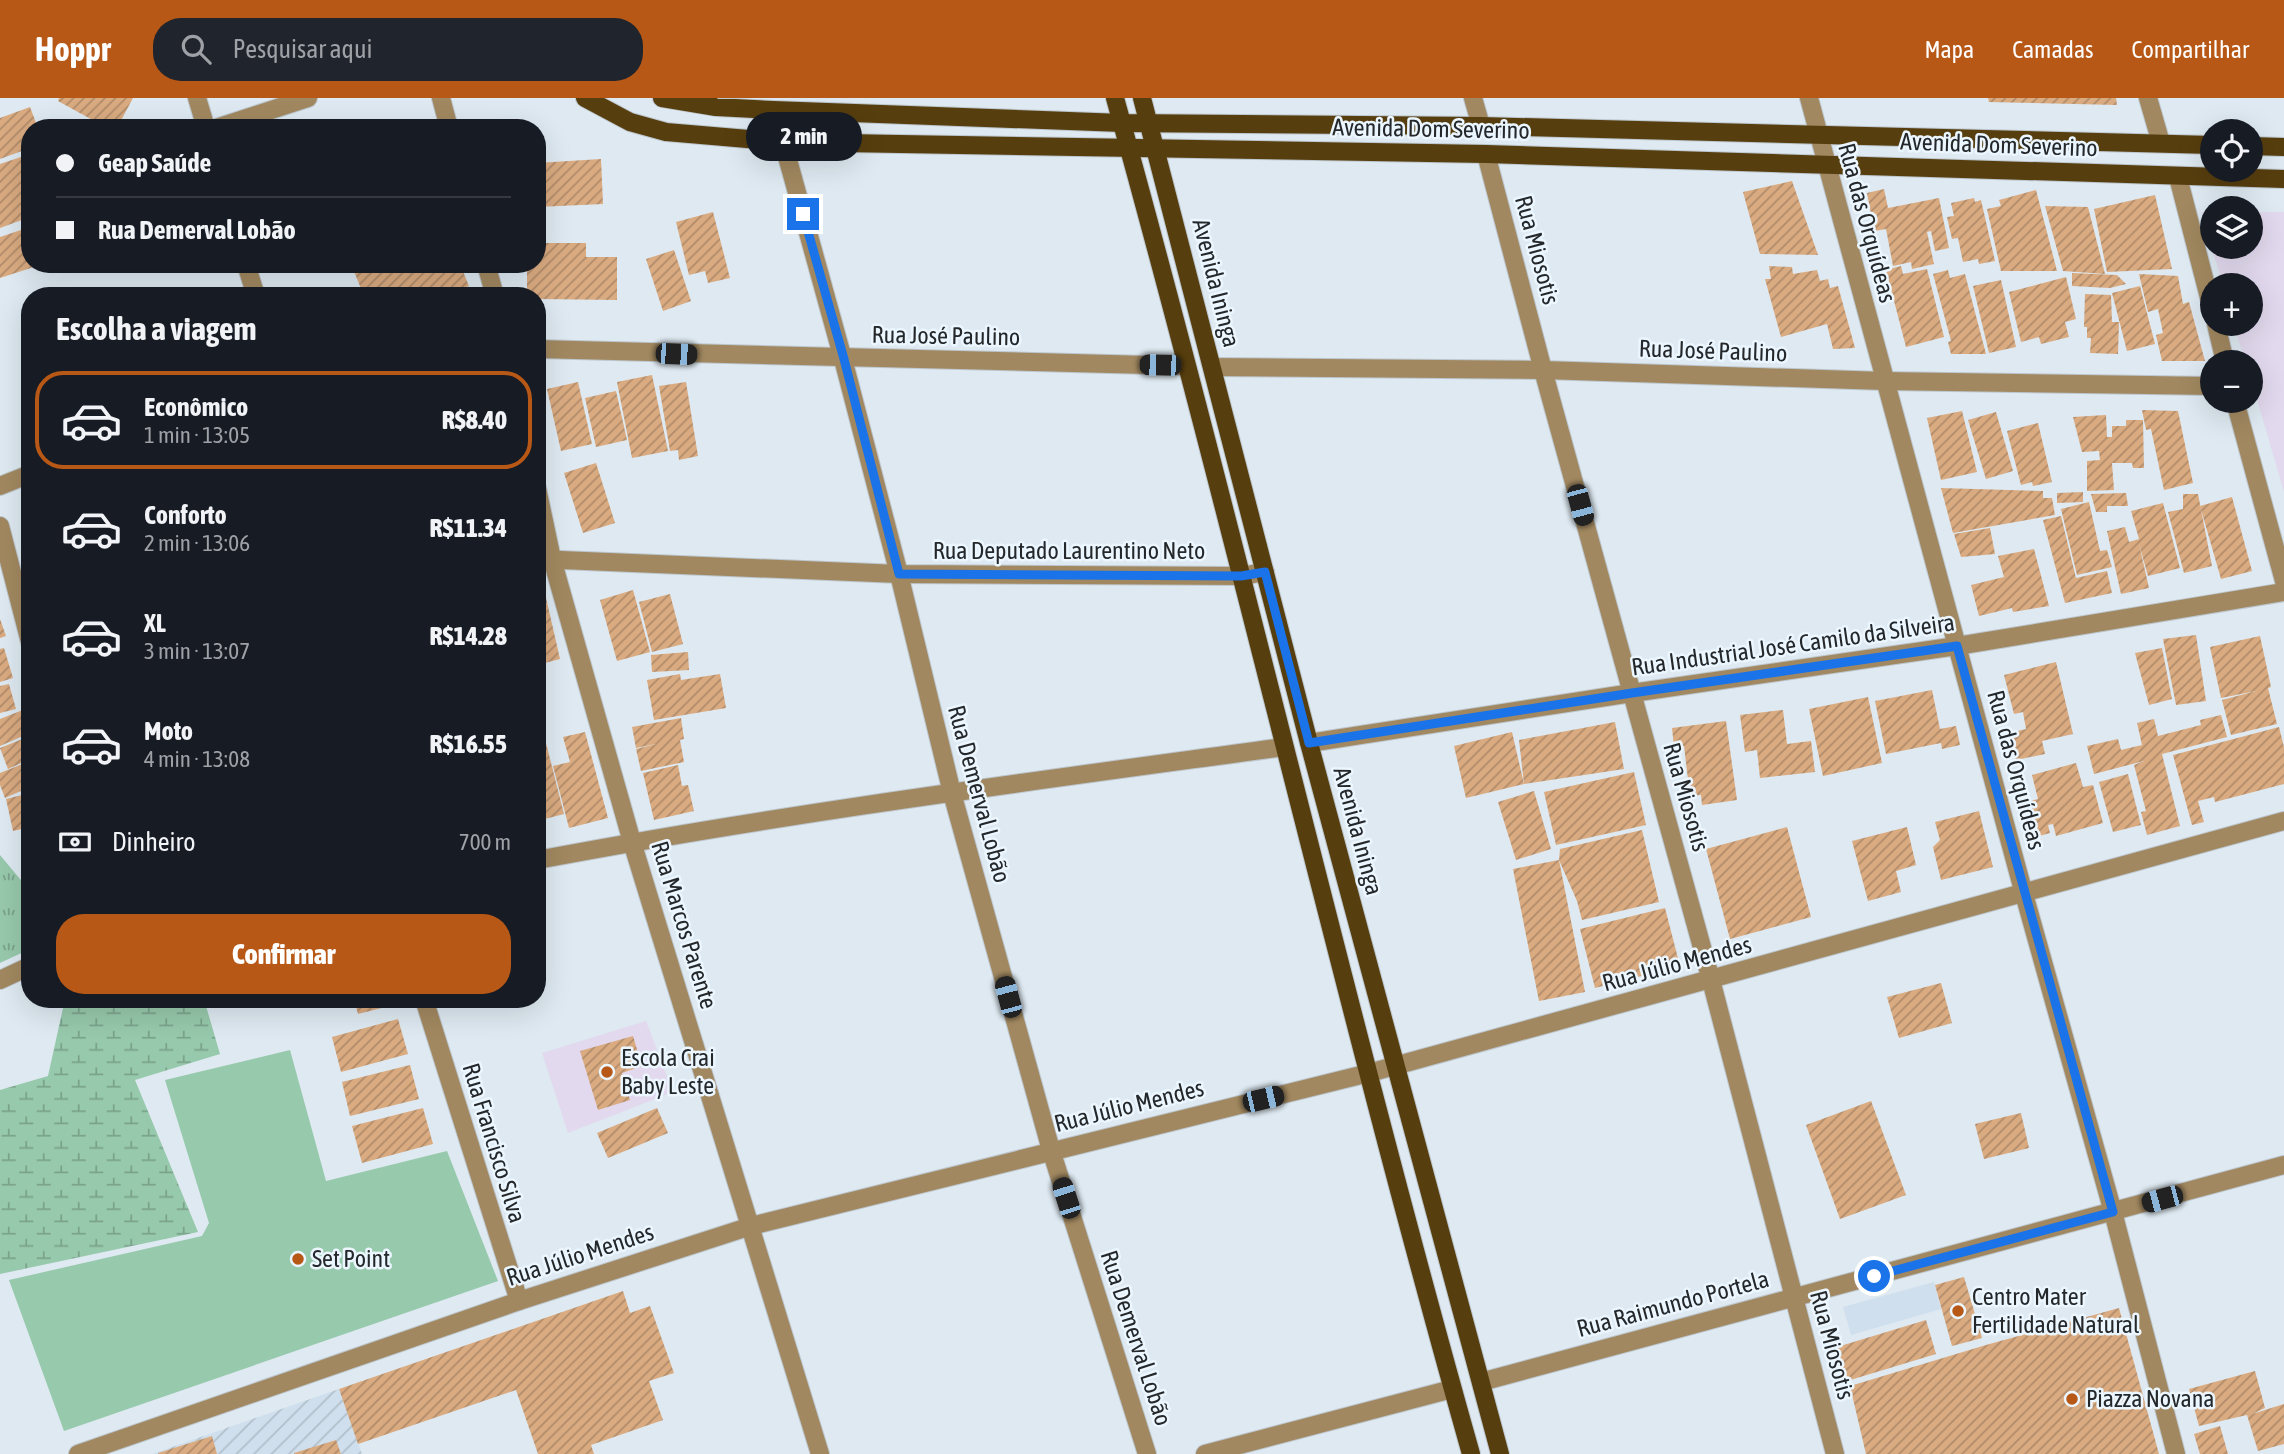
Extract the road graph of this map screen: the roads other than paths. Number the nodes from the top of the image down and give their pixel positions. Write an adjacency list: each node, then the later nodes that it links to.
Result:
1 (197, 98): 12 (street)
2 (308, 98): 13 (street)
3 (441, 98): 14 (street)
4 (585, 98): 19 (main road, Avenida Dom Severino)
5 (662, 98): 11 (main road, Avenida Dom Severino)
6 (1115, 98): 15 (main road, Avenida Ininga)
7 (1142, 98): 16 (main road, Avenida Ininga)
8 (1473, 98): 17 (street)
9 (1809, 98): 18 (street, Rua das Orquídeas)
10 (2148, 98): 20 (street)
11 (771, 104): 15 (main road, Avenida Dom Severino)
12 (203, 119)
13 (244, 119)
14 (447, 119)
15 (1122, 123): 16 (main road, Avenida Dom Severino); 24 (main road, Avenida Ininga)
16 (1150, 123): 17 (main road, Avenida Dom Severino); 25 (main road, Avenida Ininga)
17 (1481, 126): 18 (main road, Avenida Dom Severino)
18 (1818, 134): 20 (main road, Avenida Dom Severino); 27 (street, Rua das Orquídeas)
19 (783, 142): 24 (main road, Avenida Dom Severino); 32 (street, Rua Demerval Lobão)
20 (2161, 143): 21 (main road, Avenida Dom Severino)
21 (2200, 145)
22 (2263, 146): 23 (main road)
23 (2284, 147)
24 (1129, 148): 25 (main road, Avenida Dom Severino); 33 (main road, Avenida Ininga)
25 (1156, 148): 26 (main road, Avenida Dom Severino); 34 (main road, Avenida Ininga)
26 (1486, 154): 27 (main road, Avenida Dom Severino); 35 (street, Rua Miosotis)
27 (1825, 163): 28 (main road, Avenida Dom Severino); 36 (street, Rua das Orquídeas)
28 (2178, 177): 29 (main road, Avenida Dom Severino); 30 (street)
29 (2284, 179)
30 (2203, 273)
31 (546, 349): 32 (street, Rua José Paulino)
32 (844, 359): 33 (street, Rua José Paulino); 45 (street, Rua Demerval Lobão)
33 (1186, 366): 46 (main road, Avenida Ininga)
34 (1212, 367): 35 (street, Rua José Paulino); 44 (main road, Avenida Ininga)
35 (1543, 370): 36 (street, Rua José Paulino); 51 (street, Rua Miosotis)
36 (1884, 381): 37 (street, Rua José Paulino); 50 (street, Rua das Orquídeas)
37 (2200, 386)
38 (2238, 413): 47 (street)
39 (21, 477): 40 (street)
40 (0, 485)
41 (0, 526): 48 (street)
42 (546, 559): 45 (street, Rua Deputado Laurentino Neto)
43 (546, 562): 56 (street, Rua Marcos Parente)
44 (1265, 572): 46 (street, Rua Deputado Laurentino Neto); 52 (main road, Avenida Ininga)
45 (899, 574): 46 (street, Rua Deputado Laurentino Neto); 54 (street, Rua Demerval Lobão)
46 (1241, 576): 53 (main road, Avenida Ininga)
47 (2284, 581)
48 (21, 584)
49 (2284, 592): 50 (street, Rua Industrial José Camilo da Silveira)
50 (1957, 646): 51 (street, Rua Industrial José Camilo da Silveira); 58 (street, Rua das Orquídeas)
51 (1632, 693): 52 (street, Rua Industrial José Camilo da Silveira); 61 (street, Rua Miosotis)
52 (1309, 743): 63 (main road, Avenida Ininga)
53 (1284, 747): 54 (street); 64 (main road, Avenida Ininga)
54 (951, 793): 56 (street); 65 (street, Rua Demerval Lobão)
55 (2284, 821): 58 (street, Rua Júlio Mendes)
56 (632, 842): 57 (street); 68 (street, Rua Marcos Parente)
57 (546, 858)
58 (2024, 894): 61 (street, Rua Júlio Mendes); 67 (street, Rua das Orquídeas)
59 (21, 970): 60 (street)
60 (0, 980)
61 (1712, 980): 63 (street, Rua Júlio Mendes); 69 (street, Rua Miosotis)
62 (427, 1008): 70 (street, Rua Francisco Silva)
63 (1395, 1066): 64 (street, Rua Júlio Mendes); 71 (main road, Avenida Ininga)
64 (1369, 1073): 65 (street, Rua Júlio Mendes); 72 (main road, Avenida Ininga)
65 (1051, 1150): 68 (street, Rua Júlio Mendes); 75 (street, Rua Demerval Lobão)
66 (2284, 1165): 67 (street, Rua Raimundo Portela)
67 (2113, 1212): 69 (street, Rua Raimundo Portela); 80 (street, Rua das Orquídeas)
68 (751, 1226): 70 (street, Rua Júlio Mendes); 74 (street, Rua Marcos Parente)
69 (1794, 1297): 71 (street, Rua Raimundo Portela); 79 (street, Rua Miosotis)
70 (519, 1301): 73 (street, Rua Júlio Mendes)
71 (1481, 1382): 78 (main road, Avenida Ininga)
72 (1452, 1389): 76 (street); 77 (main road, Avenida Ininga)
73 (78, 1454)
74 (820, 1454)
75 (1147, 1454)
76 (1205, 1454)
77 (1471, 1454)
78 (1500, 1454)
79 (1835, 1454)
80 (2176, 1454)

